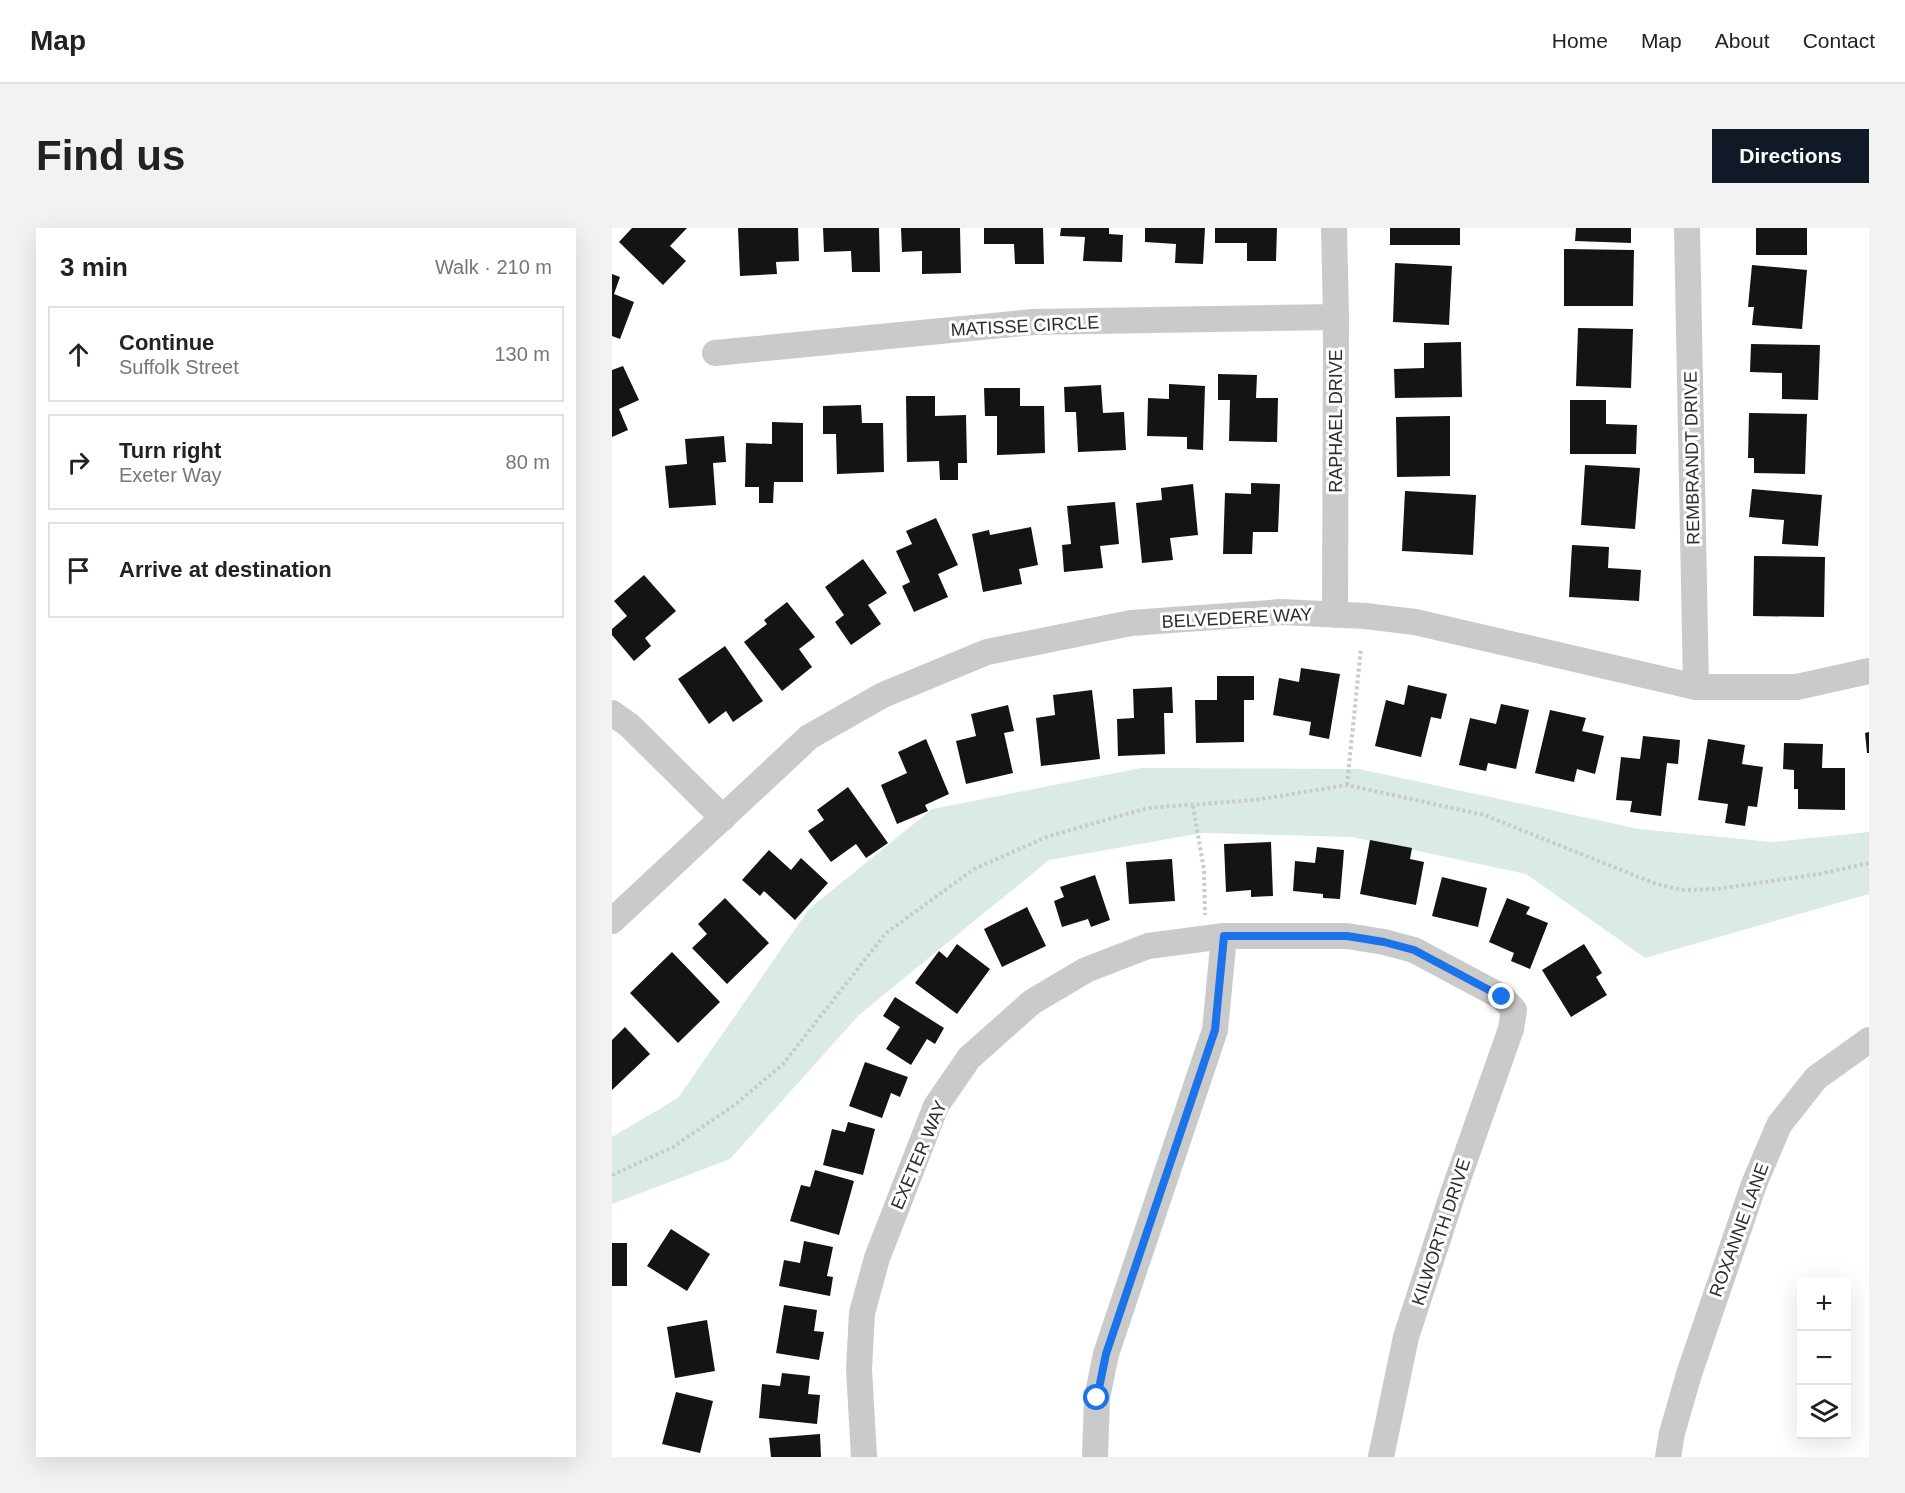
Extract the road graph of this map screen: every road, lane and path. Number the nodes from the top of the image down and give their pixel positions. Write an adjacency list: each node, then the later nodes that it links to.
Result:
1 (1334, 228): 3 (street, RAPHAEL DRIVE)
2 (1688, 228): 8 (street, REMBRANDT DRIVE)
3 (1336, 317): 4 (street, MATISSE CIRCLE); 5 (street, RAPHAEL DRIVE)
4 (716, 353)
5 (1335, 615): 8 (street, BELVEDERE WAY); 12 (street, BELVEDERE WAY)
6 (1361, 648): 10 (path)
7 (1869, 671): 8 (street, BELVEDERE WAY)
8 (1696, 687)
9 (612, 713): 12 (street)
10 (1347, 784): 11 (path); 13 (path)
11 (1193, 806): 14 (path); 19 (path)
12 (723, 818): 15 (street, BELVEDERE WAY)
13 (1869, 863)
14 (1206, 917)
15 (612, 921)
16 (1224, 936): 17 (street, EXETER WAY); 20 (street, EXETER WAY); 21 (street)
17 (1514, 1010): 22 (street, KILWORTH DRIVE)
18 (1869, 1040): 23 (street, ROXANNE LANE)
19 (612, 1175)
20 (864, 1457)
21 (1095, 1457)
22 (1381, 1457)
23 (1668, 1457)

